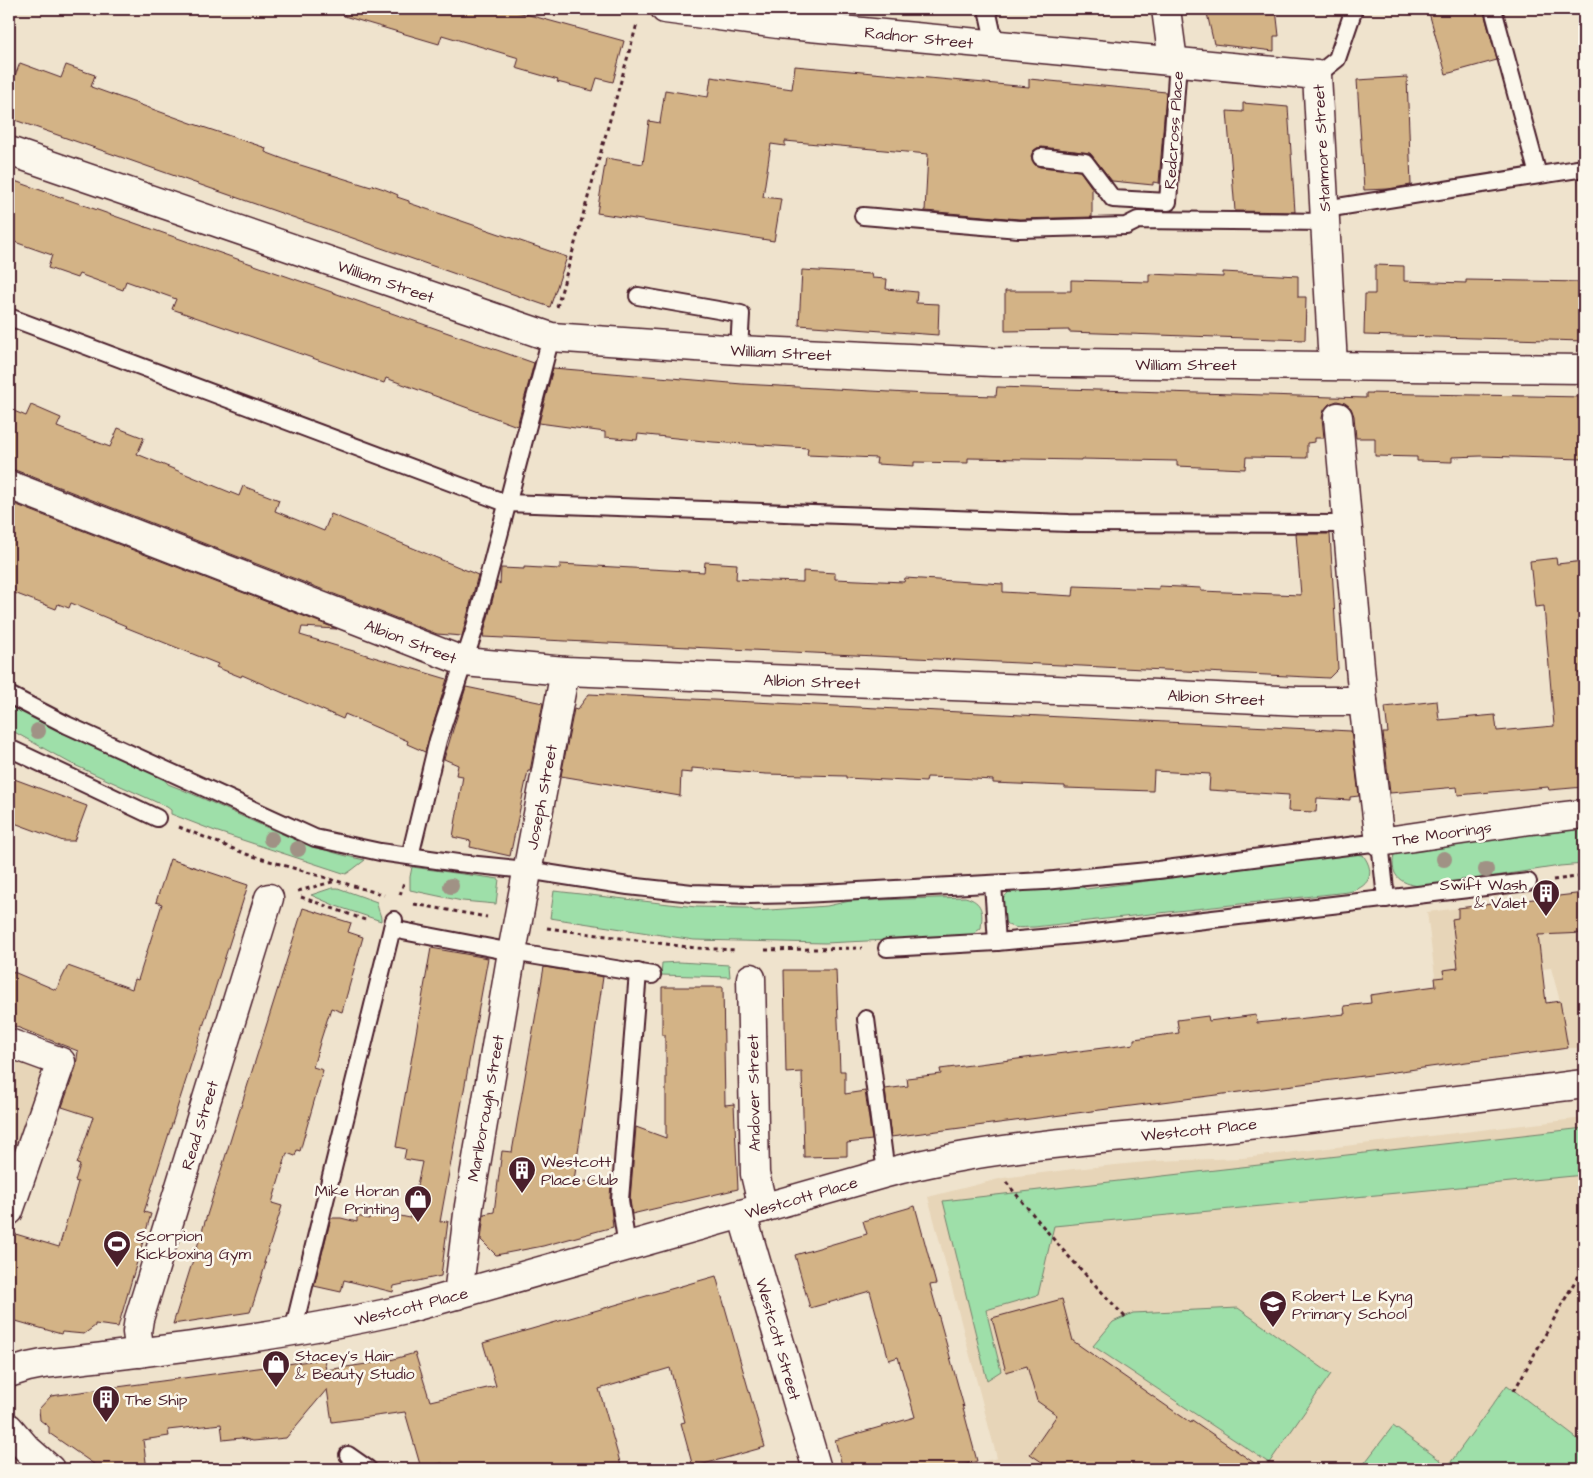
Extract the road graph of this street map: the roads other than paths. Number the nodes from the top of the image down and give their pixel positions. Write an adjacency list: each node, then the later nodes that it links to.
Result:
1 (665, 9): 6 (street, Radnor Street)
2 (987, 9): 7 (lane)
3 (1166, 9): 8 (street)
4 (1354, 9): 9 (lane)
5 (1493, 9): 13 (lane)
6 (776, 16): 7 (street, Radnor Street)
7 (995, 45): 8 (street, Radnor Street)
8 (1175, 61): 9 (street, Stanmore Street); 11 (lane, Redcross Place)
9 (1317, 75): 15 (street, Stanmore Street)
10 (9, 151): 18 (street, William Street)
11 (1041, 157)
12 (1584, 168): 13 (lane)
13 (1538, 175): 15 (lane)
14 (863, 216): 15 (lane)
15 (1326, 216): 20 (street, Stanmore Street)
16 (638, 296): 19 (lane)
17 (9, 317): 24 (lane)
18 (550, 337): 19 (street, William Street); 24 (lane)
19 (739, 350): 20 (street, William Street)
20 (1333, 365): 21 (street, William Street)
21 (1584, 370)
22 (1338, 418): 25 (street)
23 (9, 485): 26 (street, Albion Street)
24 (506, 503): 25 (lane); 26 (lane)
25 (1348, 524): 29 (street)
26 (465, 662): 27 (street, Albion Street); 34 (lane)
27 (565, 671): 29 (street, Albion Street); 35 (street, Joseph Street)
28 (9, 695): 34 (lane)
29 (1363, 701): 33 (street, The Moorings)
30 (9, 748): 32 (lane)
31 (1584, 814): 33 (street, The Moorings)
32 (157, 818)
33 (1380, 842): 37 (lane); 39 (lane)
34 (410, 856): 35 (lane)
35 (527, 870): 37 (lane); 40 (street, Joseph Street)
36 (1528, 882): 39 (lane)
37 (993, 884): 41 (lane)
38 (269, 898): 54 (street, Read Street)
39 (1386, 899): 41 (lane)
40 (518, 923): 43 (street, Marlborough Street)
41 (997, 942): 42 (lane)
42 (887, 948)
43 (512, 952): 51 (lane); 52 (street, Marlborough Street); 53 (lane)
44 (751, 978): 50 (street, Andover Street)
45 (866, 1019): 48 (lane)
46 (9, 1043): 49 (street)
47 (1584, 1084): 48 (street, Westcott Place)
48 (886, 1173): 50 (street, Westcott Place)
49 (9, 1211)
50 (753, 1211): 51 (street, Westcott Place); 58 (street, Westcott Street)
51 (627, 1247): 52 (street, Westcott Place)
52 (458, 1294): 53 (street, Westcott Place)
53 (293, 1331): 54 (street, Westcott Place)
54 (140, 1352): 55 (street, Westcott Place)
55 (15, 1367)
56 (9, 1428): 59 (street)
57 (348, 1456): 60 (lane)
58 (810, 1468)
59 (50, 1469)
60 (368, 1469)

